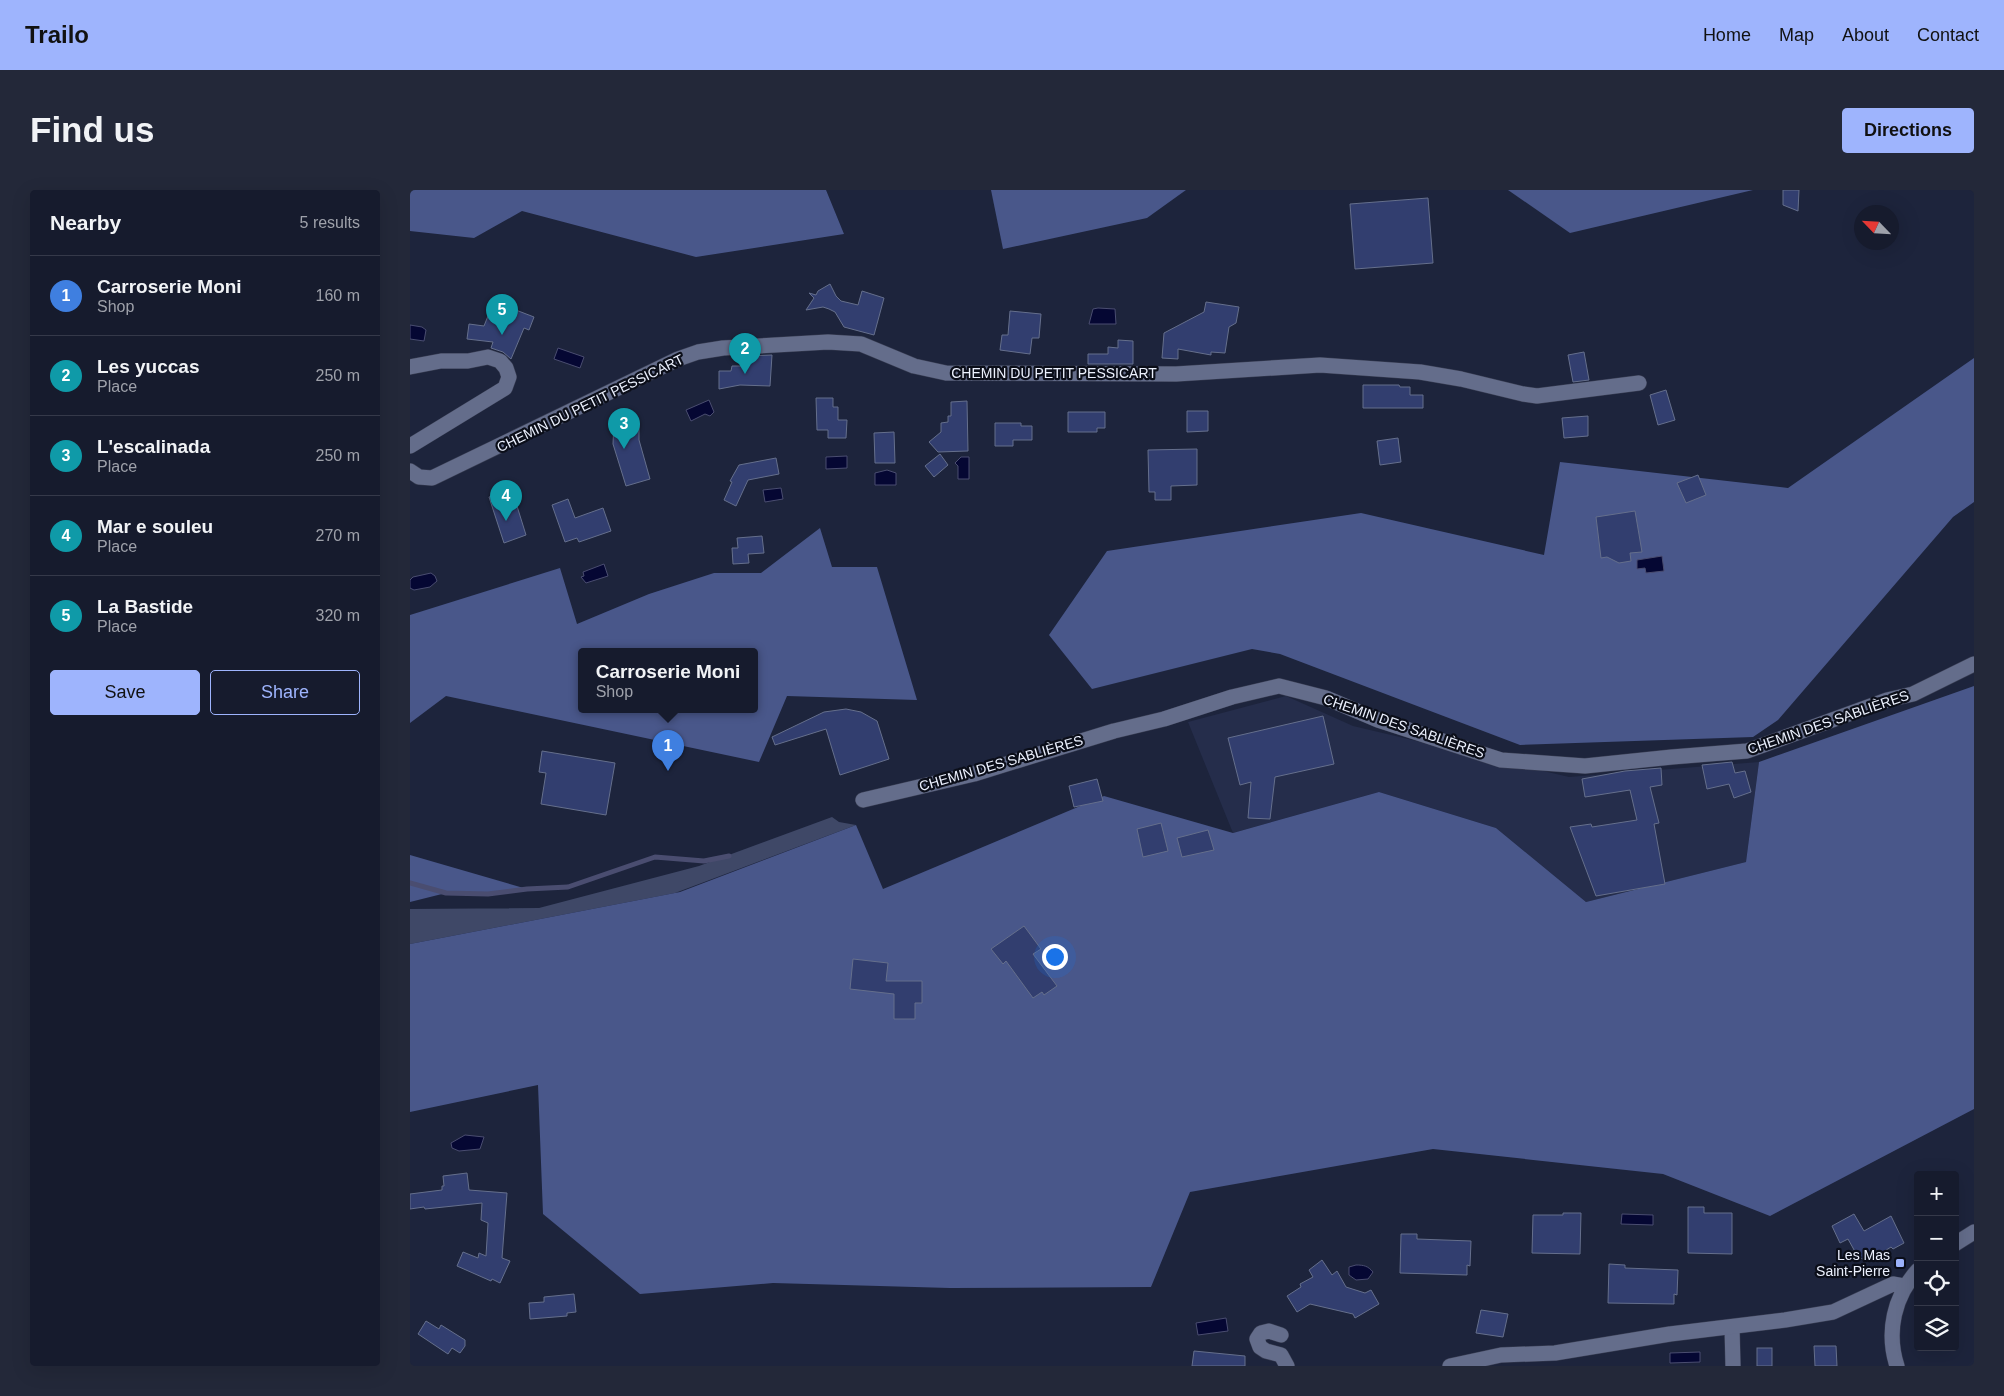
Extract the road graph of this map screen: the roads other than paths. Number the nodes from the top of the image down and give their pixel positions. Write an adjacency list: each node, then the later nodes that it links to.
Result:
1 (410, 367): 3 (street)
2 (1639, 383): 4 (street, CHEMIN DU PETIT PESSICART)
3 (410, 446)
4 (410, 471)
5 (1974, 664): 6 (street, CHEMIN DES SABLIÈRES)
6 (864, 800)
7 (1974, 1232): 8 (street)
8 (1959, 1241)
9 (1914, 1275): 10 (street)
10 (1904, 1286): 11 (street); 16 (street)
11 (1732, 1327): 14 (street); 15 (street)
12 (1281, 1335): 13 (street)
13 (1287, 1366)
14 (1450, 1366)
15 (1733, 1366)
16 (1897, 1366)

